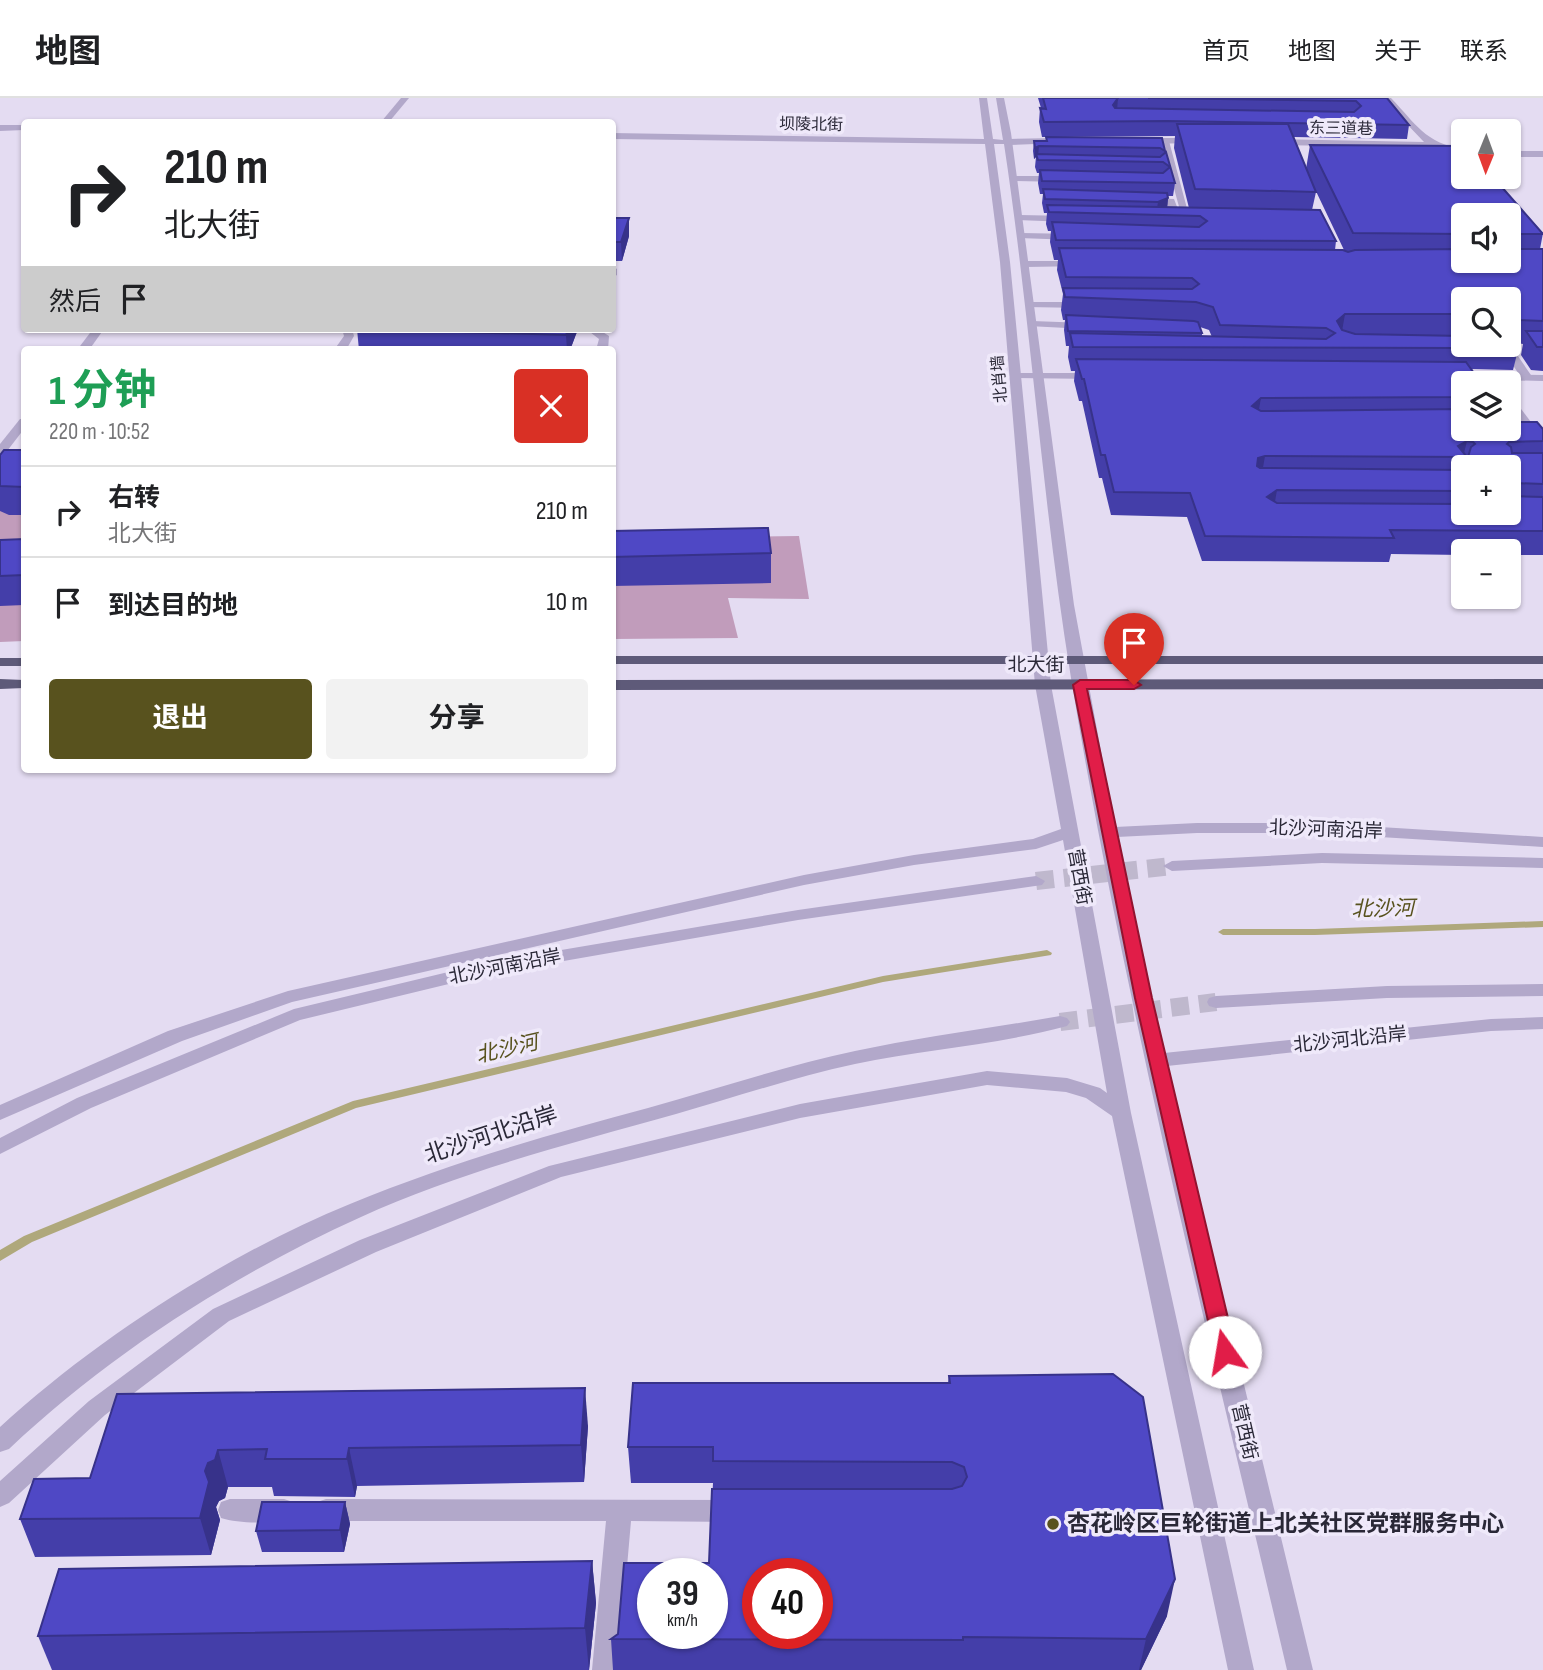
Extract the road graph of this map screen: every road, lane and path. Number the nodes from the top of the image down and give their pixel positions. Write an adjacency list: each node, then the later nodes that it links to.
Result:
1 (405, 98): 5 (street)
2 (984, 98): 9 (street, 北肖墙)
3 (1000, 98): 14 (street, 营西街)
4 (1386, 98): 17 (street)
5 (388, 119)
6 (0, 128): 7 (street)
7 (21, 128)
8 (616, 136): 9 (street, 坝陵北街)
9 (991, 141): 14 (street, 坝陵北街); 39 (street, 北肖墙)
10 (1074, 141): 14 (street)
11 (1126, 141): 12 (street)
12 (1165, 141): 13 (street); 28 (street)
13 (1205, 141)
14 (1009, 142): 23 (street, 营西街)
15 (1260, 142): 16 (street, 东三道巷)
16 (1287, 142): 17 (street, 东三道巷); 19 (street)
17 (1438, 147): 18 (street, 东三道巷); 20 (street)
18 (1451, 150)
19 (1291, 153)
20 (1451, 154)
21 (1521, 154): 22 (street)
22 (1543, 154)
23 (1014, 178): 24 (street); 27 (street, 营西街)
24 (1073, 179)
25 (1130, 200): 28 (street)
26 (1046, 214): 27 (street)
27 (1020, 218): 30 (street, 营西街)
28 (1188, 221): 29 (street)
29 (1201, 221)
30 (1022, 236): 31 (street); 32 (street, 营西街)
31 (1089, 238)
32 (1026, 266): 33 (street); 34 (street, 营西街)
33 (1095, 266)
34 (1030, 305): 35 (street); 36 (street, 营西街)
35 (1096, 305)
36 (1032, 324): 37 (street); 40 (street, 营西街)
37 (1099, 327)
38 (1513, 357): 45 (street)
39 (1016, 375): 40 (street); 53 (street, 北肖墙)
40 (1037, 375): 41 (street); 55 (street, 营西街)
41 (1106, 376)
42 (1438, 377): 43 (street)
43 (1451, 378)
44 (1521, 378): 45 (street)
45 (1527, 378): 46 (street)
46 (1543, 378)
47 (1521, 417): 50 (street)
48 (21, 426): 52 (street)
49 (1521, 426): 50 (street)
50 (1528, 426): 51 (street)
51 (1543, 447)
52 (0, 452)
53 (1040, 659): 54 (main road); 55 (main road); 63 (street, 营西街)
54 (616, 660)
55 (1076, 660): 56 (main road); 64 (street, 营西街)
56 (1543, 660)
57 (0, 662): 58 (main road)
58 (21, 662)
59 (0, 684): 60 (main road)
60 (21, 684)
61 (1543, 684): 64 (main road, 北大街)
62 (616, 685): 63 (main road, 北大街)
63 (1044, 685): 64 (main road, 北大街); 65 (street, 营西街)
64 (1080, 685): 66 (street, 营西街)
65 (1071, 831): 76 (street); 77 (street, 营西街)
66 (1108, 832): 67 (street, 北沙河南沿岸); 75 (street, 营西街)
67 (1543, 842)
68 (1543, 863): 69 (street, 北沙河南沿岸)
69 (1172, 866)
70 (1037, 881): 78 (street, 北沙河南沿岸)
71 (1543, 990): 72 (street)
72 (1216, 1002)
73 (1060, 1022): 79 (street, 北沙河北沿岸)
74 (1543, 1023): 75 (street, 北沙河北沿岸)
75 (1157, 1060): 86 (street, 营西街)
76 (0, 1113)
77 (1121, 1113): 80 (street); 85 (street, 营西街)
78 (0, 1147)
79 (0, 1442)
80 (0, 1496)
81 (230, 1510): 82 (street)
82 (619, 1511): 83 (street); 84 (street)
83 (756, 1511)
84 (605, 1670)
85 (1241, 1670)
86 (1300, 1670)

